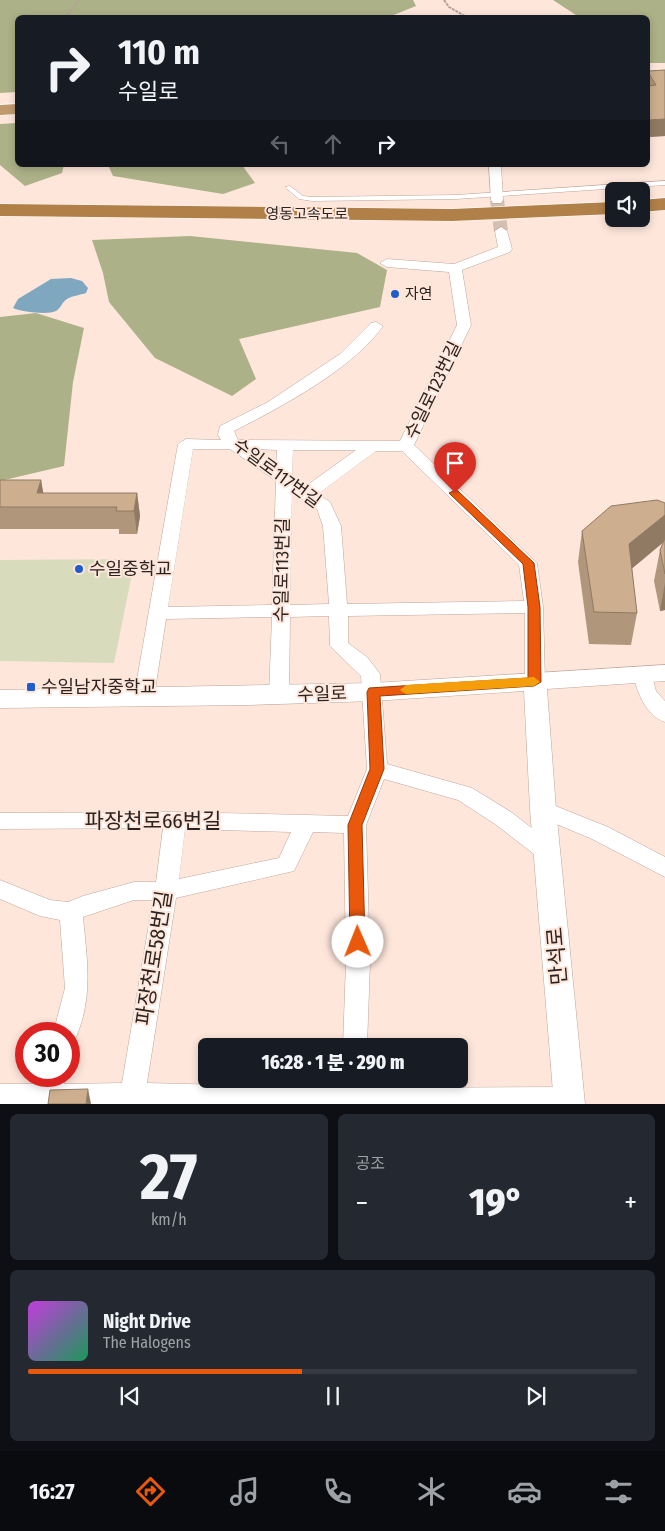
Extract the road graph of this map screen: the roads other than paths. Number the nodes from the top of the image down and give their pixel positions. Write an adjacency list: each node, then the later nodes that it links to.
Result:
1 (15, 109): 2 (highway)
2 (0, 110)
3 (0, 116): 4 (highway)
4 (15, 116)
5 (495, 167): 8 (street)
6 (665, 183): 8 (lane)
7 (288, 187): 8 (lane)
8 (497, 198)
9 (665, 204): 10 (highway)
10 (650, 205)
11 (605, 208): 12 (highway, 영동고속도로)
12 (0, 210)
13 (665, 214): 14 (highway)
14 (650, 215)
15 (605, 218): 16 (highway, 영동고속도로)
16 (0, 220)
17 (501, 231): 19 (street)
18 (387, 263): 19 (street)
19 (455, 268): 24 (street, 수일로123번길)
20 (376, 326): 21 (street, 수일로117번길)
21 (233, 444): 22 (street); 25 (street, 수일로117번길); 30 (street)
22 (285, 445): 23 (street); 25 (street, 수일로113번길)
23 (372, 446): 24 (street); 26 (street)
24 (406, 446): 27 (street, 수일로123번길)
25 (284, 480): 26 (street, 수일로117번길); 29 (street, 수일로113번길)
26 (308, 493): 28 (street, 수일로117번길)
27 (534, 607): 28 (street); 32 (street, 수일로123번길)
28 (338, 610): 29 (street); 33 (street, 수일로117번길)
29 (281, 611): 30 (street); 34 (street, 수일로113번길)
30 (158, 614): 35 (street)
31 (654, 673): 32 (street, 수일로); 37 (street, 수일로)
32 (534, 682): 33 (street, 수일로); 39 (street, 만석로)
33 (374, 692): 34 (street, 수일로); 38 (street, 수일로117번길)
34 (279, 695): 35 (street, 수일로)
35 (144, 697): 36 (street, 수일로)
36 (0, 700)
37 (665, 715)
38 (377, 769): 43 (street); 44 (street)
39 (543, 809): 44 (street, 만석로); 45 (street)
40 (175, 820): 41 (street, 파장천로66번길); 42 (street, 파장천로66번길); 47 (street, 파장천로58번길)
41 (0, 821)
42 (306, 824): 43 (street, 파장천로66번길); 47 (street)
43 (355, 825): 50 (street)
44 (548, 852): 56 (street, 만석로)
45 (665, 868)
46 (0, 889): 48 (street)
47 (166, 891): 48 (street); 55 (street, 파장천로58번길)
48 (71, 912): 49 (street)
49 (68, 1022)
50 (355, 1038)
51 (47, 1087): 54 (street)
52 (56, 1087): 55 (street)
53 (353, 1094): 55 (street); 56 (street)
54 (13, 1099)
55 (131, 1099)
56 (570, 1101)

